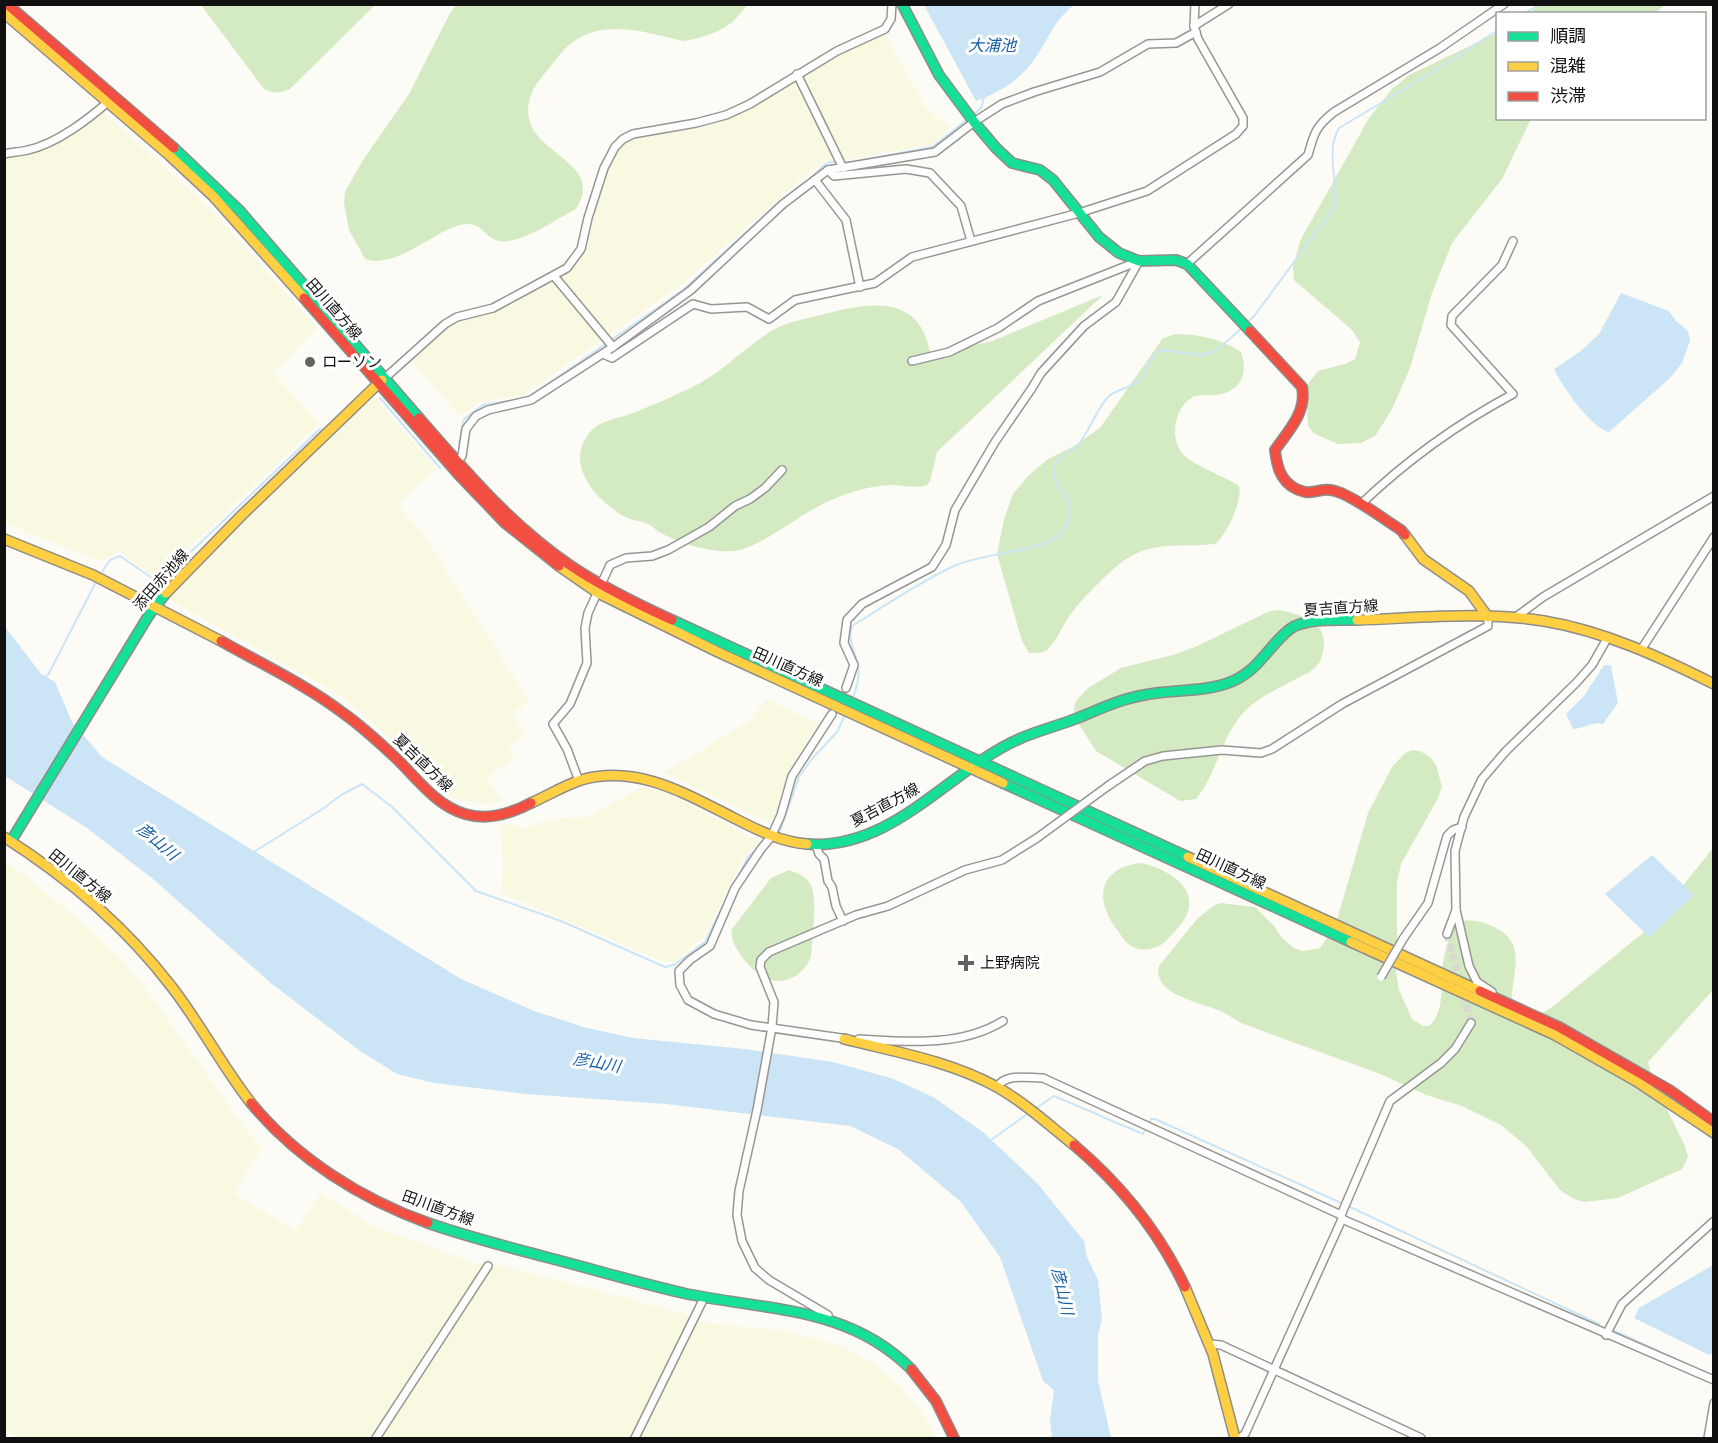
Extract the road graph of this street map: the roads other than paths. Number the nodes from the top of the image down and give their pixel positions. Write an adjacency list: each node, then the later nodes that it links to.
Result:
1 (7, 4): 10 (main road, 田川直方線)
2 (892, 4): 9 (street)
3 (902, 4): 11 (main road)
4 (1194, 4): 8 (street)
5 (1229, 4): 8 (street)
6 (1504, 4): 20 (street)
7 (4, 13): 10 (main road, 田川直方線)
8 (1195, 29): 11 (street); 16 (street)
9 (797, 74): 13 (street); 21 (street)
10 (110, 99): 12 (street); 26 (main road, 田川直方線)
11 (974, 122): 13 (street); 16 (main road)
12 (4, 154)
13 (843, 168): 14 (street)
14 (828, 170): 15 (street); 18 (street)
15 (815, 180): 22 (street); 23 (street)
16 (1079, 213): 18 (street); 19 (main road)
17 (1513, 241): 30 (street)
18 (971, 242): 22 (street)
19 (1139, 261): 20 (main road); 25 (street); 40 (street)
20 (1187, 264): 30 (main road)
21 (554, 276): 23 (street); 26 (street)
22 (860, 287): 24 (street)
23 (610, 344): 24 (street)
24 (603, 354): 27 (street)
25 (912, 361)
26 (382, 381): 27 (main road, 田川直方線); 33 (main road, 田川直方線); 34 (main road, 添田赤池線)
27 (457, 462): 33 (main road, 田川直方線)
28 (782, 470): 33 (street)
29 (1713, 496): 36 (street)
30 (1362, 504): 35 (main road)
31 (1713, 537): 38 (street)
32 (4, 539): 34 (main road, 夏吉直方線)
33 (600, 589): 42 (main road, 田川直方線); 43 (street)
34 (157, 605): 43 (main road, 夏吉直方線); 45 (main road, 添田赤池線)
35 (1488, 617): 36 (main road, 夏吉直方線); 42 (main road, 夏吉直方線); 49 (street, bridge)
36 (1516, 617): 37 (main road, 夏吉直方線)
37 (1608, 637): 38 (main road, 夏吉直方線); 44 (street)
38 (1641, 650): 39 (main road, 夏吉直方線)
39 (1713, 684)
40 (846, 688)
41 (831, 714): 46 (street)
42 (976, 765): 47 (main road, 夏吉直方線); 52 (main road, 田川直方線); 59 (main road, 田川直方線)
43 (579, 781): 46 (main road, 夏吉直方線)
44 (1462, 827): 48 (street); 51 (street, bridge)
45 (10, 837): 63 (main road, 田川直方線)
46 (771, 837): 47 (main road, 夏吉直方線); 55 (street)
47 (816, 845): 49 (street)
48 (1456, 910): 50 (street); 52 (street)
49 (843, 921): 55 (street)
50 (1447, 934)
51 (1381, 976)
52 (1507, 1002): 58 (main road, 田川直方線)
53 (1003, 1021): 56 (street)
54 (1471, 1023): 60 (street)
55 (772, 1027): 56 (street); 64 (street)
56 (844, 1039): 57 (main road)
57 (997, 1088): 60 (street); 66 (main road)
58 (1713, 1122)
59 (1713, 1133)
60 (1342, 1217): 65 (street); 67 (street)
61 (1713, 1221): 65 (street)
62 (488, 1266): 70 (street)
63 (704, 1298): 64 (main road, 田川直方線); 71 (street)
64 (837, 1321): 72 (main road, 田川直方線)
65 (1606, 1335): 68 (street)
66 (1210, 1344): 67 (street); 73 (main road)
67 (1273, 1369): 74 (street); 75 (street)
68 (1713, 1380)
69 (1713, 1403): 76 (street)
70 (376, 1438)
71 (635, 1438)
72 (954, 1438)
73 (1235, 1438)
74 (1240, 1438)
75 (1421, 1438)
76 (1708, 1438)

